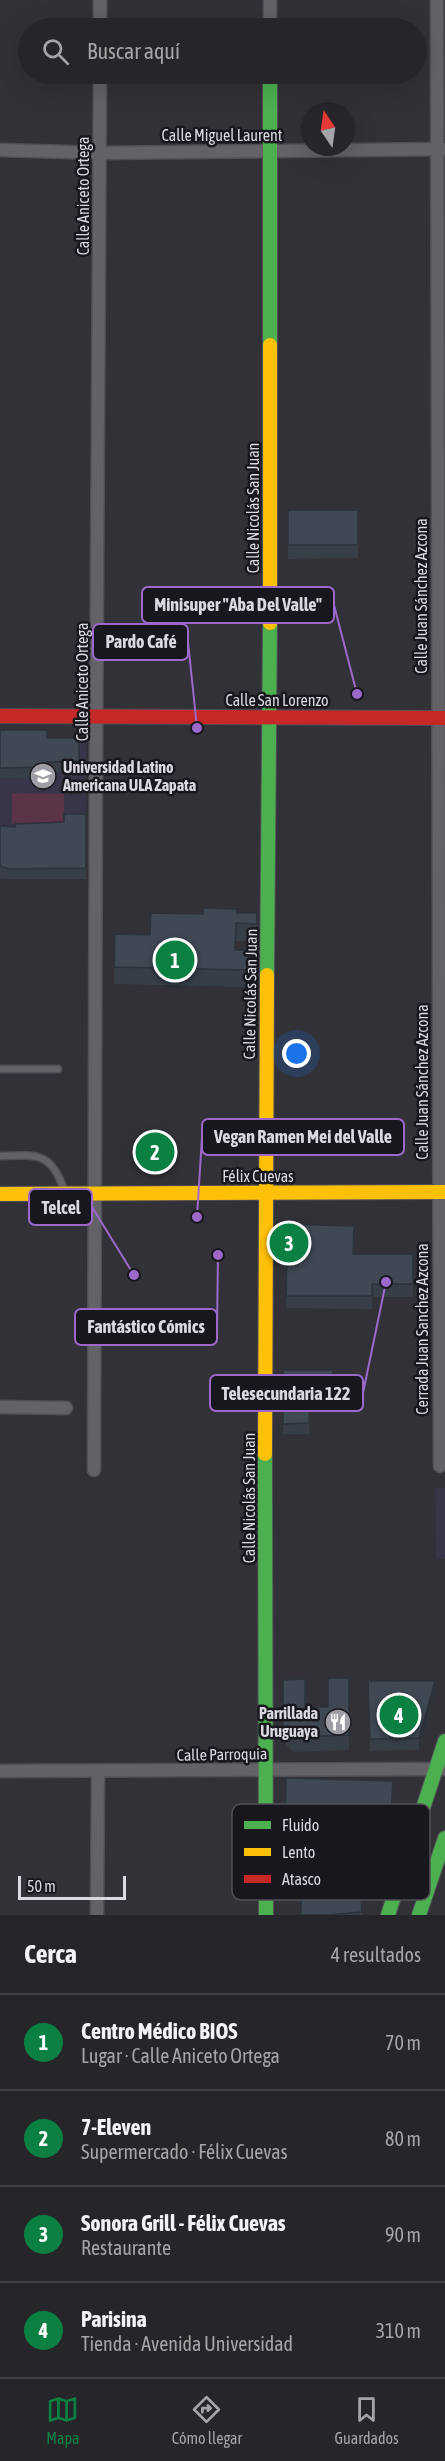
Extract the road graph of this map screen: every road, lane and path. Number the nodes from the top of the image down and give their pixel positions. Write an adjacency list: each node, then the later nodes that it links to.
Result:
1 (100, 0): 4 (street)
2 (270, 0): 5 (street)
3 (438, 0): 8 (street, Calle Juan Sánchez Azcona)
4 (100, 18)
5 (270, 18)
6 (100, 84): 11 (street, Calle Aniceto Ortega)
7 (270, 84): 10 (street, Calle Nicolás San Juan)
8 (442, 149): 10 (street, Calle Miguel Laurent); 15 (street, Calle Juan Sánchez Azcona)
9 (0, 150): 11 (street, Calle Miguel Laurent)
10 (269, 152): 11 (street, Calle Miguel Laurent); 14 (street, Calle Nicolás San Juan)
11 (100, 153): 13 (street, Calle Aniceto Ortega)
12 (0, 716): 13 (street, Calle San Lorenzo)
13 (98, 716): 14 (street, Calle San Lorenzo); 22 (street, Calle Aniceto Ortega)
14 (270, 716): 15 (street, Calle San Lorenzo); 20 (street, Calle Nicolás San Juan)
15 (441, 718): 18 (street, Calle Juan Sánchez Azcona)
16 (0, 1069): 17 (lane)
17 (57, 1069)
18 (442, 1095): 21 (street, Calle Juan Sánchez Azcona)
19 (0, 1156): 24 (lane)
20 (265, 1192): 21 (street, Félix Cuevas); 22 (street, Félix Cuevas); 31 (street, Calle Nicolás San Juan)
21 (442, 1192): 27 (street, Cerrada Juan Sanchez Azcona)
22 (93, 1193): 24 (street, Félix Cuevas); 28 (street, Calle Aniceto Ortega)
23 (0, 1194): 24 (street, Félix Cuevas)
24 (65, 1194)
25 (0, 1407): 26 (street)
26 (66, 1408)
27 (440, 1466)
28 (94, 1470)
29 (445, 1741): 30 (street)
30 (440, 1769): 31 (street, Calle Parroquia); 35 (street)
31 (267, 1770): 33 (street, Calle Parroquia); 34 (street, Calle Nicolás San Juan)
32 (0, 1771): 33 (street, Calle Parroquia)
33 (98, 1772): 40 (street)
34 (267, 1804)
35 (428, 1804)
36 (445, 1838): 37 (street)
37 (430, 1887)
38 (266, 1900): 41 (street, Calle Nicolás San Juan)
39 (393, 1900): 42 (street)
40 (97, 1915)
41 (266, 1915)
42 (388, 1915)

